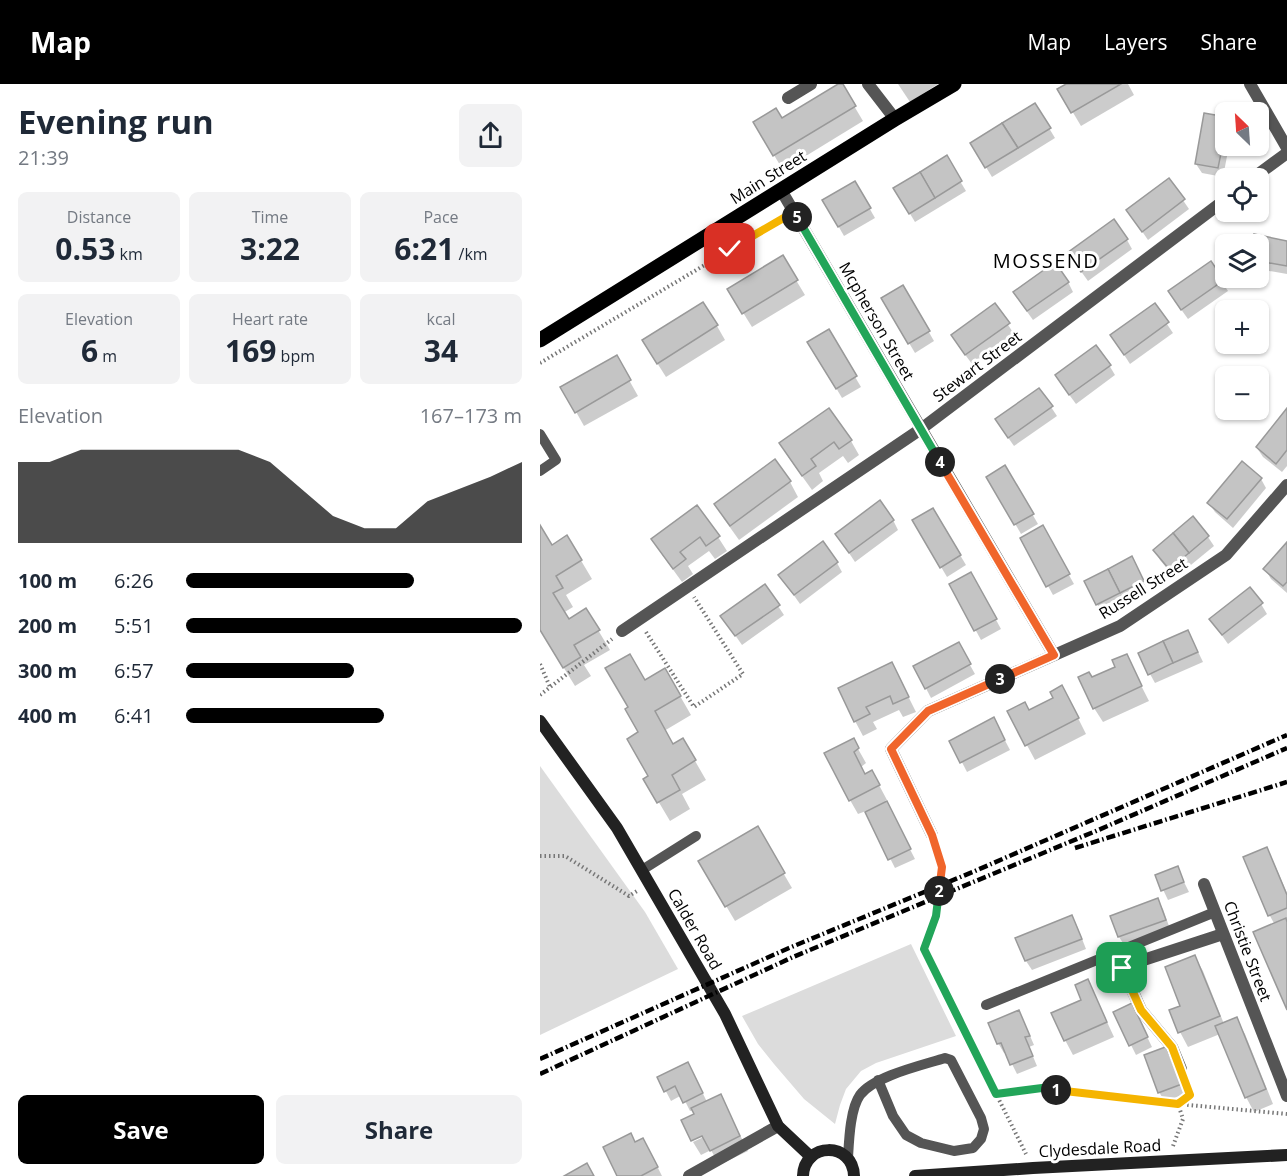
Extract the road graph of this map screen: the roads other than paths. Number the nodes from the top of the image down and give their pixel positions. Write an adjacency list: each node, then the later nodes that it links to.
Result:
1 (812, 84): 5 (street)
2 (868, 84): 6 (street)
3 (954, 84): 6 (main road, Main Street)
4 (1250, 84): 7 (street)
5 (788, 98)
6 (895, 119): 10 (main road, Main Street)
7 (1287, 148)
8 (1287, 153): 9 (street)
9 (1267, 168)
10 (781, 190): 12 (main road, Main Street); 13 (street, Mcpherson Street)
11 (1215, 207): 13 (street, Stewart Street)
12 (540, 340)
13 (921, 429): 17 (street, Stewart Street); 18 (street, Mcpherson Street)
14 (540, 434): 15 (lane)
15 (540, 471)
16 (1287, 485): 18 (street, Russell Street)
17 (622, 631)
18 (1054, 655): 20 (street, Russell Street)
19 (540, 721): 22 (main road, Calder Road)
20 (932, 835)
21 (696, 836): 22 (lane)
22 (642, 870): 30 (main road, Calder Road)
23 (1204, 885): 24 (street, Christie Street)
24 (1215, 912): 25 (street, Christie Street); 26 (lane)
25 (1223, 934): 27 (street); 29 (street, Christie Street)
26 (986, 1005)
27 (1181, 1069)
28 (878, 1080): 28 (lane); 33 (lane)
29 (1287, 1096)
30 (778, 1126): 32 (main road, Calder Road); 34 (street)
31 (1287, 1155): 37 (main road, Clydesdale Road)
32 (811, 1157): 33 (main road); 35 (main road)
33 (848, 1158): 36 (main road)
34 (689, 1176)
35 (803, 1176)
36 (854, 1176)
37 (915, 1176)

